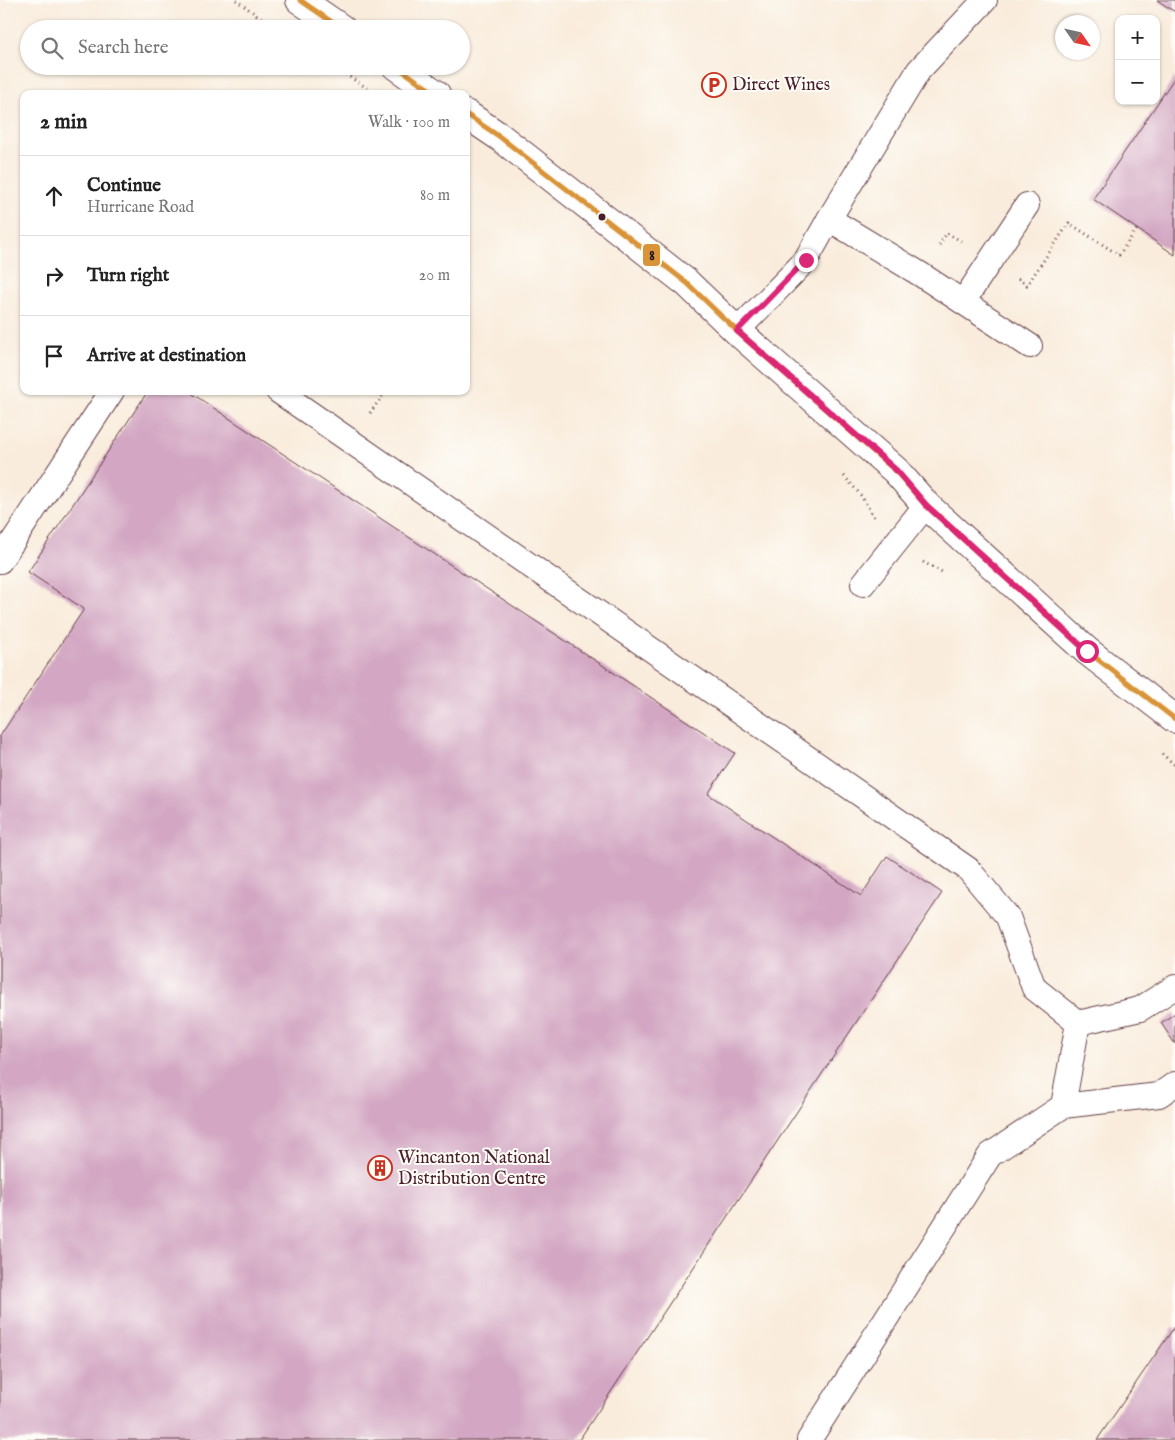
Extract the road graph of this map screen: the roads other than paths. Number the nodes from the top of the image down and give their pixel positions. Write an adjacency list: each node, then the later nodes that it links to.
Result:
1 (300, 0): 3 (street)
2 (985, 0): 8 (lane)
3 (329, 20)
4 (409, 75): 5 (street)
5 (430, 90)
6 (470, 117): 10 (street)
7 (1027, 205): 9 (lane)
8 (828, 220): 9 (lane); 10 (lane)
9 (963, 302): 11 (lane)
10 (737, 331): 14 (street)
11 (1030, 346)
12 (109, 395): 15 (lane)
13 (284, 395): 19 (lane)
14 (926, 505): 16 (lane); 17 (street)
15 (0, 561)
16 (863, 584)
17 (1175, 719)
18 (1175, 987): 19 (lane)
19 (1078, 1023): 21 (lane)
20 (1175, 1084): 21 (lane)
21 (1063, 1106): 22 (lane)
22 (809, 1440)

